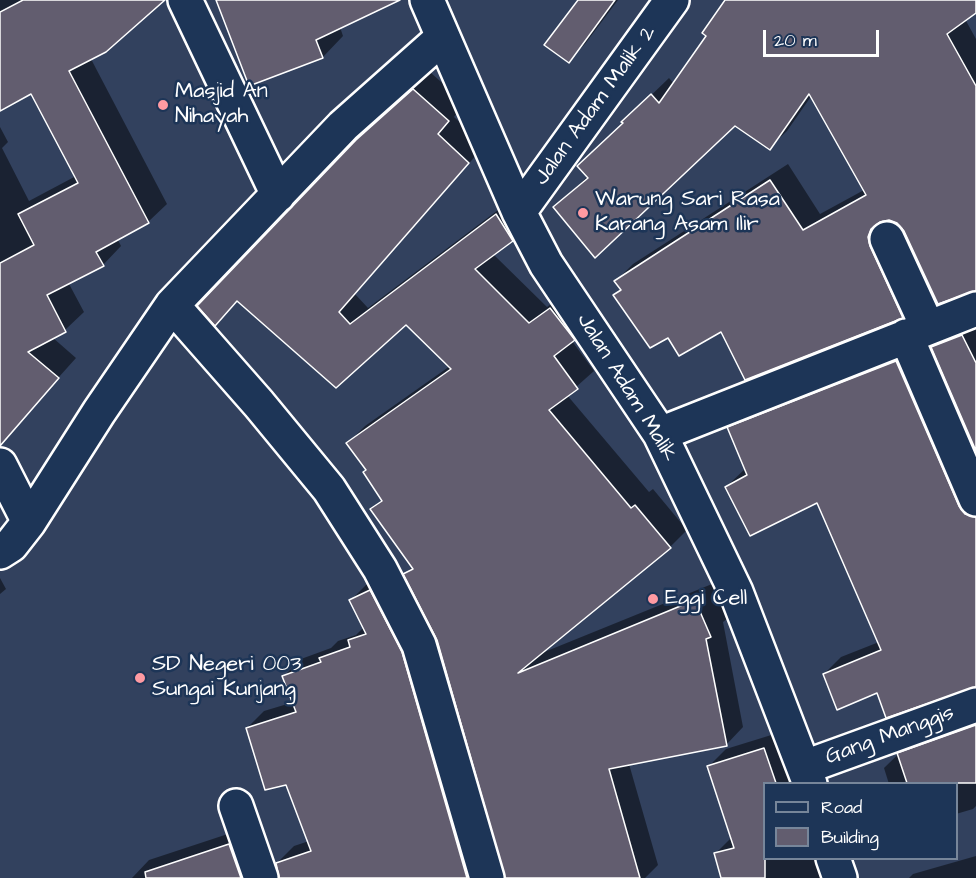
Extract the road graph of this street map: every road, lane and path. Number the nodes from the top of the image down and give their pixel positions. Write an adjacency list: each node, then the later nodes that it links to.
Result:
1 (185, 0): 5 (street)
2 (427, 0): 4 (street, Jalan Adam Malik)
3 (672, 0): 6 (street, Jalan Adam Malik 2)
4 (442, 38): 5 (street); 6 (street, Jalan Adam Malik)
5 (278, 195): 8 (street)
6 (519, 212): 11 (street, Jalan Adam Malik)
7 (887, 239): 10 (street)
8 (172, 305): 14 (street); 21 (street)
9 (976, 309): 10 (street)
10 (917, 332): 11 (street); 13 (street)
11 (660, 434): 17 (street, Jalan Adam Malik)
12 (0, 465): 14 (street)
13 (976, 498)
14 (29, 522): 15 (street)
15 (0, 552)
16 (976, 705): 17 (street, Gang Manggis)
17 (808, 775)
18 (236, 806): 20 (street)
19 (834, 860): 22 (street)
20 (261, 878)
21 (487, 878)
22 (840, 878)

